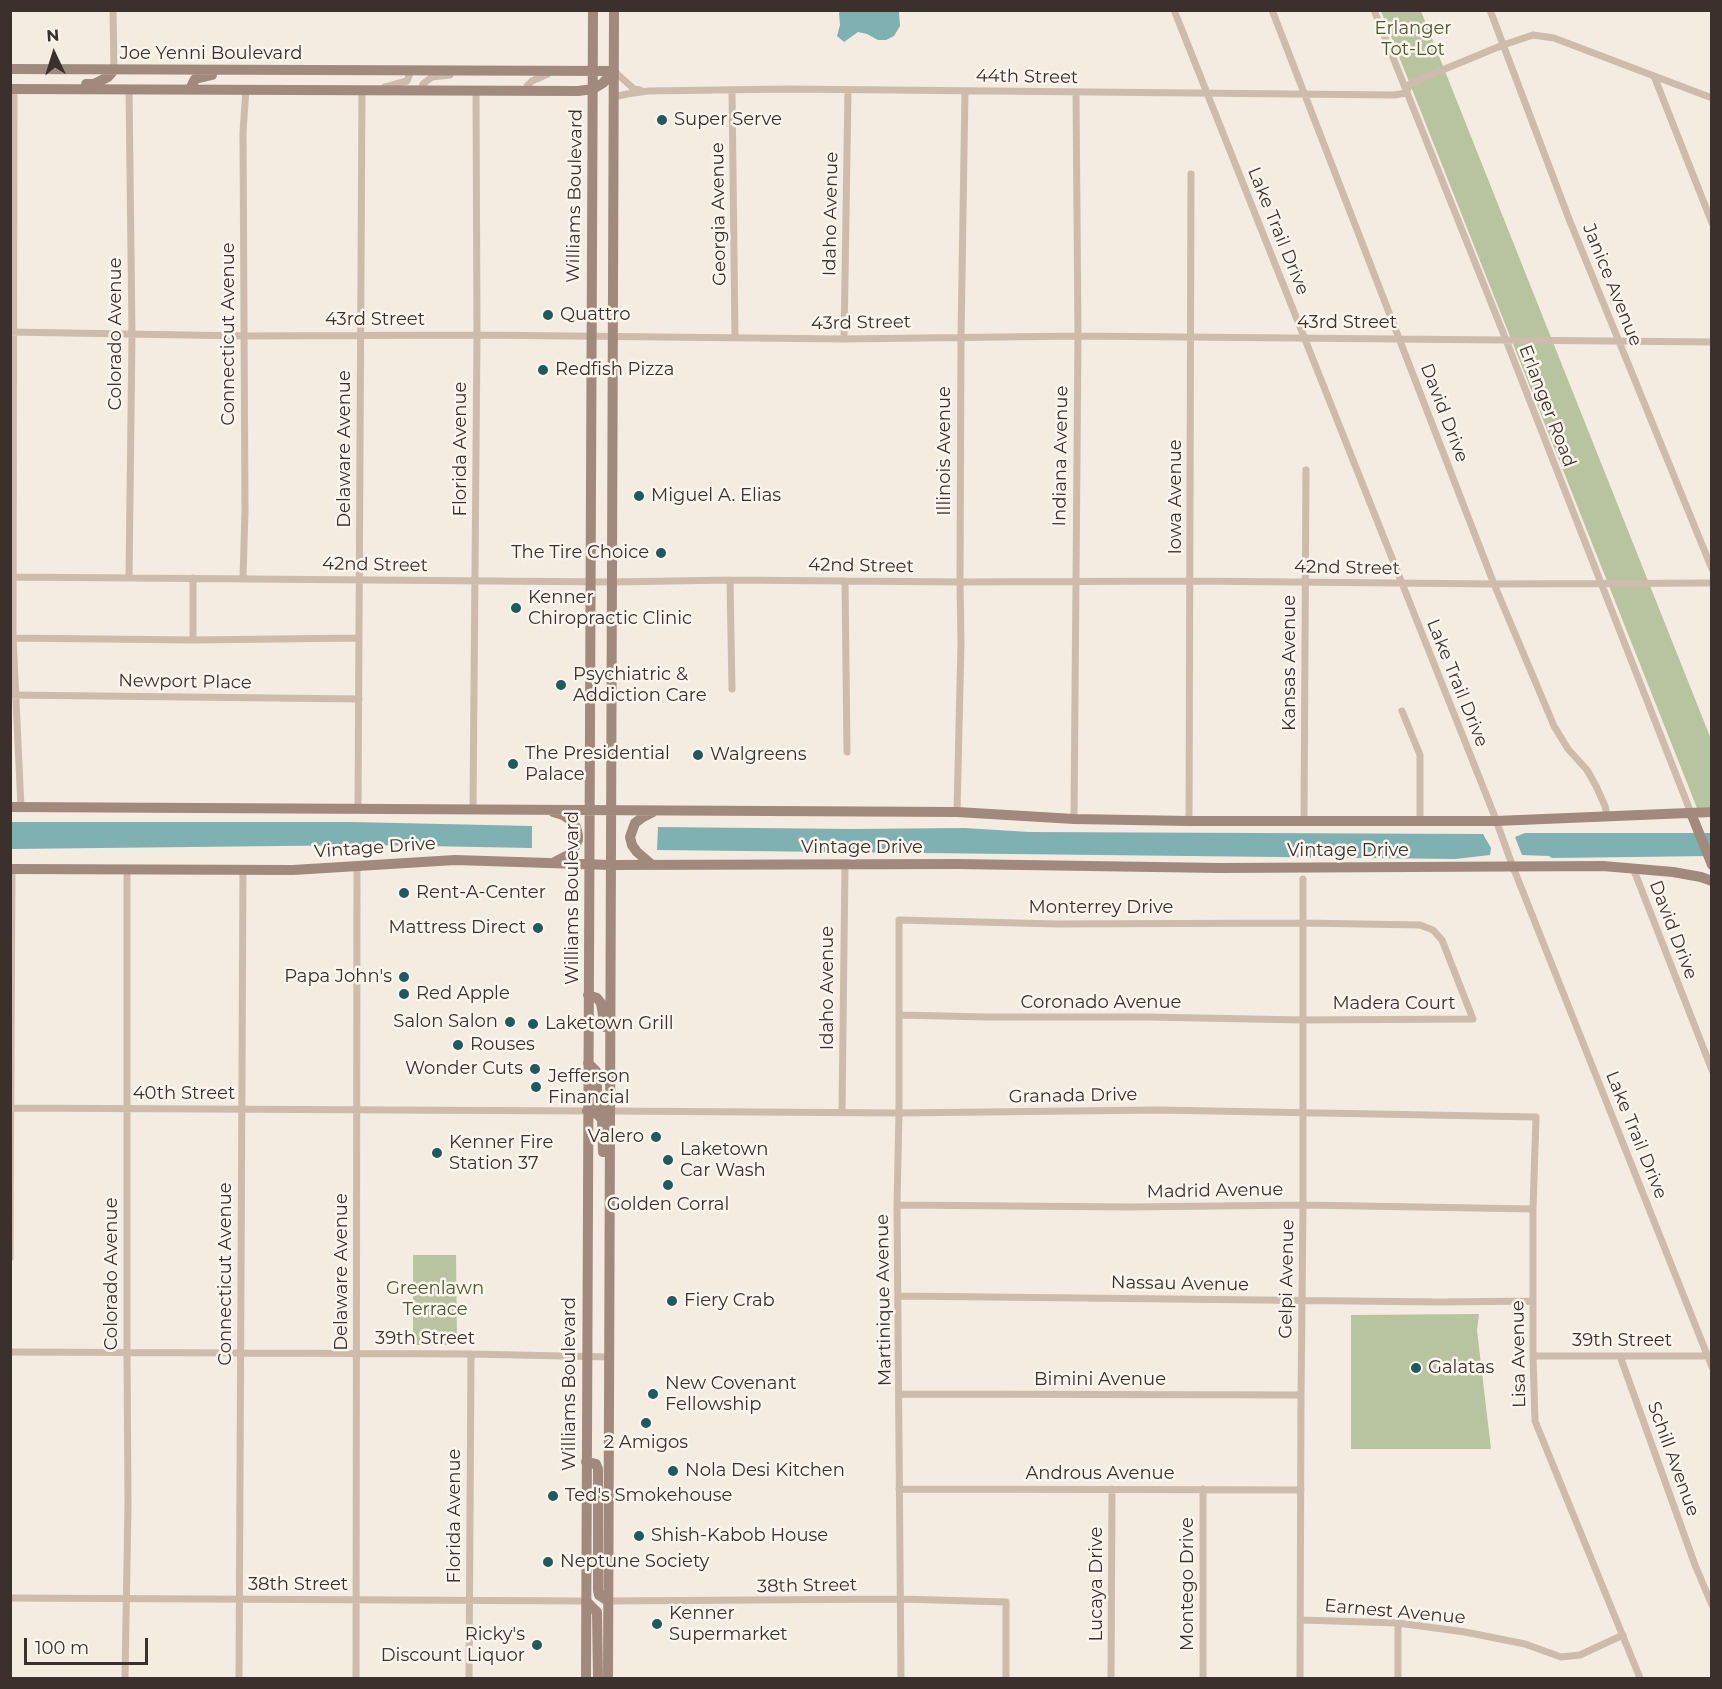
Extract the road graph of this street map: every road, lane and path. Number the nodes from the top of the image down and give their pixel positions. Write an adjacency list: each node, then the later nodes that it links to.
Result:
1 (113, 10): 10 (street)
2 (593, 10): 16 (street, Williams Boulevard)
3 (614, 10): 14 (street, Williams Boulevard)
4 (1174, 10): 34 (street, Lake Trail Drive)
5 (1272, 10): 36 (street, David Drive)
6 (1374, 10): 35 (street, Erlanger Road)
7 (1490, 10): 8 (street, Janice Avenue)
8 (1503, 45): 17 (street); 35 (street); 56 (street, Janice Avenue)
9 (13, 70): 10 (street, Joe Yenni Boulevard)
10 (114, 70): 11 (street, Joe Yenni Boulevard); 20 (street)
11 (239, 70): 12 (street, Joe Yenni Boulevard); 22 (street)
12 (411, 71): 13 (street, Joe Yenni Boulevard); 25 (street, Joe Yenni Boulevard)
13 (470, 71): 15 (street, Joe Yenni Boulevard); 26 (street, Joe Yenni Boulevard)
14 (614, 71): 16 (street, Joe Yenni Boulevard); 18 (street); 30 (street, 44th Street); 37 (street, Williams Boulevard)
15 (559, 72): 16 (street, Joe Yenni Boulevard); 28 (street, Joe Yenni Boulevard)
16 (592, 72): 18 (street); 24 (street, Williams Boulevard)
17 (1654, 76): 38 (street); 40 (street)
18 (603, 83): 24 (street); 37 (street)
19 (12, 89): 20 (street, Joe Yenni Boulevard); 41 (street)
20 (45, 89): 21 (street, Joe Yenni Boulevard)
21 (129, 89): 22 (street, Joe Yenni Boulevard); 42 (street, Colorado Avenue)
22 (190, 89): 23 (street, Joe Yenni Boulevard)
23 (246, 89): 25 (street, Joe Yenni Boulevard); 45 (street, Connecticut Avenue)
24 (593, 89): 28 (street, Joe Yenni Boulevard); 47 (street, Williams Boulevard)
25 (365, 90): 26 (street, Joe Yenni Boulevard); 43 (street, Delaware Avenue)
26 (421, 90): 27 (street, Joe Yenni Boulevard)
27 (476, 90): 28 (street, Joe Yenni Boulevard); 44 (street, Florida Avenue)
28 (525, 90)
29 (848, 90): 31 (street, 44th Street); 32 (street, 44th Street); 53 (street, Idaho Avenue)
30 (648, 91): 31 (street, 44th Street); 37 (street, 44th Street)
31 (732, 91): 49 (street, Georgia Avenue)
32 (965, 91): 33 (street, 44th Street); 50 (street, Illinois Avenue)
33 (1076, 93): 34 (street, 44th Street); 46 (street, Indiana Avenue)
34 (1207, 93): 36 (street, 44th Street); 52 (street, Lake Trail Drive)
35 (1406, 93): 36 (street, 44th Street); 55 (street, Erlanger Road)
36 (1306, 94): 54 (street, David Drive)
37 (614, 97): 48 (street, Williams Boulevard)
38 (1712, 98)
39 (1191, 174): 51 (street, Iowa Avenue)
40 (1712, 223)
41 (12, 332): 42 (street, 43rd Street); 60 (street)
42 (132, 335): 45 (street, 43rd Street); 61 (street, Colorado Avenue)
43 (361, 335): 44 (street, 43rd Street); 45 (street, 43rd Street); 64 (street, Delaware Avenue)
44 (477, 335): 47 (street, 43rd Street); 66 (street, Florida Avenue)
45 (245, 336): 63 (street, Connecticut Avenue)
46 (1078, 336): 50 (street, 43rd Street); 51 (street, 43rd Street); 72 (street, Indiana Avenue)
47 (591, 337): 48 (street, 43rd Street); 69 (street, Williams Boulevard)
48 (613, 337): 49 (street, 43rd Street); 70 (street, Williams Boulevard)
49 (735, 337): 53 (street, 43rd Street)
50 (961, 337): 53 (street, 43rd Street); 71 (street, Illinois Avenue)
51 (1191, 337): 52 (street, 43rd Street); 68 (street, Iowa Avenue)
52 (1305, 338): 54 (street, 43rd Street); 74 (street, Lake Trail Drive)
53 (844, 339)
54 (1400, 339): 55 (street, 43rd Street); 76 (street, David Drive)
55 (1506, 340): 56 (street, 43rd Street); 77 (street, Erlanger Road)
56 (1619, 342): 57 (street, 43rd Street); 59 (street, Janice Avenue)
57 (1712, 342)
58 (1306, 470): 73 (street, Kansas Avenue)
59 (1712, 569)
60 (12, 577): 61 (street, 42nd Street); 78 (street)
61 (129, 578): 62 (street, 42nd Street)
62 (193, 578): 63 (street, 42nd Street); 80 (street)
63 (243, 578): 64 (street, 42nd Street)
64 (359, 579): 66 (street, 42nd Street); 79 (street, Delaware Avenue)
65 (730, 580): 67 (street, 42nd Street); 70 (street, 42nd Street); 81 (street)
66 (475, 581): 69 (street, 42nd Street); 88 (street, Florida Avenue)
67 (844, 581): 71 (street, 42nd Street); 85 (street)
68 (1191, 581): 72 (street, 42nd Street); 73 (street, 42nd Street); 100 (street, Iowa Avenue)
69 (590, 582): 70 (street, 42nd Street); 90 (street, Williams Boulevard)
70 (612, 582): 91 (street, Williams Boulevard)
71 (960, 582): 72 (street, 42nd Street); 93 (street, Illinois Avenue)
72 (1075, 582): 97 (street, Indiana Avenue)
73 (1306, 582): 74 (street, 42nd Street); 98 (street, Kansas Avenue)
74 (1401, 583): 76 (street, 42nd Street); 101 (street, Lake Trail Drive)
75 (1712, 583): 77 (street, 42nd Street)
76 (1494, 584): 77 (street, 42nd Street); 95 (street, David Drive)
77 (1601, 584): 96 (street, Erlanger Road)
78 (12, 638): 80 (street); 82 (street)
79 (359, 638): 80 (street); 83 (street, Delaware Avenue)
80 (193, 640)
81 (732, 690)
82 (13, 695): 83 (street, Newport Place); 86 (street)
83 (359, 699): 87 (street, Delaware Avenue)
84 (1402, 711): 99 (street)
85 (846, 752)
86 (16, 807): 87 (street, Vintage Drive)
87 (358, 808): 88 (street, Vintage Drive)
88 (473, 808): 89 (street, Vintage Drive)
89 (545, 809): 90 (street, Vintage Drive); 103 (street)
90 (590, 810): 91 (street, Vintage Drive); 104 (street, Williams Boulevard)
91 (611, 810): 92 (street, Vintage Drive); 107 (street, Williams Boulevard)
92 (656, 810): 93 (street, Vintage Drive); 105 (street)
93 (957, 812): 97 (street, Vintage Drive)
94 (1712, 812): 96 (street, Vintage Drive)
95 (1607, 816): 96 (street, Vintage Drive); 101 (street, Vintage Drive)
96 (1693, 818): 102 (street)
97 (1074, 819): 100 (street, Vintage Drive)
98 (1304, 820): 99 (street, Vintage Drive); 100 (street, Vintage Drive)
99 (1419, 820): 101 (street, Vintage Drive)
100 (1189, 821)
101 (1496, 821): 109 (street, Lake Trail Drive)
102 (1711, 862)
103 (552, 863): 104 (street, Vintage Drive); 108 (street, Vintage Drive)
104 (589, 864): 107 (street, Vintage Drive); 118 (street, Williams Boulevard)
105 (651, 864): 106 (street, Vintage Drive); 107 (street, Vintage Drive)
106 (845, 864): 109 (street, Vintage Drive); 130 (street, Idaho Avenue)
107 (611, 865): 121 (street, Williams Boulevard)
108 (357, 867): 113 (street, Vintage Drive); 127 (street, Delaware Avenue)
109 (1513, 867): 110 (street, Vintage Drive); 149 (street, Lake Trail Drive)
110 (1633, 868): 115 (street, Vintage Drive); 123 (street, David Drive)
111 (11, 869): 112 (street, Vintage Drive); 124 (street)
112 (127, 870): 113 (street, Vintage Drive); 125 (street, Colorado Avenue)
113 (243, 870): 126 (street, Connecticut Avenue)
114 (1303, 879): 117 (street, Gelpi Avenue)
115 (1712, 881)
116 (899, 920): 117 (street, Monterrey Drive); 119 (street, Martinique Avenue)
117 (1303, 923): 120 (street, Gelpi Avenue); 120 (street, Madera Court)
118 (588, 996): 121 (street); 122 (street, Williams Boulevard)
119 (899, 1015): 120 (street, Coronado Avenue); 131 (street, Martinique Avenue)
120 (1303, 1020): 132 (street, Gelpi Avenue)
121 (610, 1060): 129 (street, Williams Boulevard)
122 (588, 1063): 128 (street, Williams Boulevard); 129 (street)
123 (1712, 1071)
124 (11, 1108): 125 (street, 40th Street); 138 (street)
125 (127, 1109): 126 (street, 40th Street); 143 (street, Colorado Avenue)
126 (241, 1109): 127 (street, 40th Street); 144 (street, Connecticut Avenue)
127 (357, 1109): 128 (street, 40th Street); 145 (street, Delaware Avenue)
128 (588, 1111): 134 (street); 150 (street, Williams Boulevard)
129 (610, 1111): 130 (street, Granada Drive); 134 (street, Williams Boulevard)
130 (842, 1112): 131 (street, Granada Drive)
131 (898, 1113): 132 (street, Granada Drive); 135 (street, Martinique Avenue)
132 (1303, 1113): 133 (street, Granada Drive); 136 (street, Gelpi Avenue)
133 (1536, 1118): 137 (street, Lisa Avenue)
134 (609, 1162): 151 (street, Williams Boulevard)
135 (897, 1205): 136 (street, Madrid Avenue); 139 (street, Martinique Avenue)
136 (1303, 1205): 137 (street, Madrid Avenue); 140 (street, Gelpi Avenue)
137 (1533, 1209): 141 (street, Lisa Avenue)
138 (10, 1258)
139 (899, 1296): 140 (street, Nassau Avenue); 153 (street, Martinique Avenue)
140 (1301, 1300): 141 (street, Nassau Avenue); 154 (street, Gelpi Avenue)
141 (1533, 1301): 147 (street, Lisa Avenue)
142 (10, 1352): 143 (street, 39th Street)
143 (127, 1352): 144 (street, 39th Street); 161 (street, Colorado Avenue)
144 (241, 1353): 145 (street, 39th Street); 163 (street, Connecticut Avenue)
145 (357, 1354): 146 (street, 39th Street); 164 (street, Delaware Avenue)
146 (471, 1354): 150 (street, 39th Street); 165 (street, Florida Avenue)
147 (1533, 1356): 148 (street, 39th Street); 171 (street, Lisa Avenue)
148 (1620, 1356): 149 (street, 39th Street); 168 (street, Schill Avenue)
149 (1709, 1356): 152 (street, Lake Trail Drive)
150 (587, 1357): 151 (street, 39th Street); 155 (street, Williams Boulevard)
151 (609, 1357): 167 (street, Williams Boulevard)
152 (1712, 1367)
153 (900, 1395): 154 (street, Bimini Avenue); 156 (street, Martinique Avenue)
154 (1301, 1395): 159 (street, Gelpi Avenue)
155 (586, 1462): 166 (street, Williams Boulevard); 167 (street)
156 (899, 1489): 157 (street, Androus Avenue); 162 (street, Martinique Avenue)
157 (1112, 1489): 158 (street, Androus Avenue); 181 (street, Lucaya Drive)
158 (1203, 1489): 159 (street, Androus Avenue); 182 (street, Montego Drive)
159 (1301, 1490): 169 (street, Gelpi Avenue)
160 (10, 1598): 161 (street, 38th Street)
161 (126, 1599): 163 (street, 38th Street); 172 (street, Colorado Avenue)
162 (900, 1599): 167 (street, 38th Street); 179 (street, Martinique Avenue); 180 (street, 38th Street)
163 (239, 1600): 164 (street, 38th Street); 173 (street, Connecticut Avenue)
164 (357, 1600): 165 (street, 38th Street); 174 (street, Delaware Avenue)
165 (469, 1600): 166 (street, 38th Street); 175 (street, Florida Avenue)
166 (586, 1601): 176 (street, Williams Boulevard); 177 (street)
167 (608, 1601): 178 (street, Williams Boulevard)
168 (1712, 1605)
169 (1301, 1620): 170 (street, Earnest Avenue); 183 (street, Gelpi Avenue)
170 (1398, 1623): 171 (street, Earnest Avenue); 184 (street)
171 (1623, 1635): 185 (street, Lisa Avenue)
172 (125, 1678)
173 (239, 1678)
174 (356, 1678)
175 (469, 1678)
176 (586, 1678)
177 (598, 1678)
178 (608, 1678)
179 (901, 1678)
180 (1006, 1678)
181 (1111, 1678)
182 (1203, 1678)
183 (1300, 1678)
184 (1398, 1678)
185 (1640, 1678)

